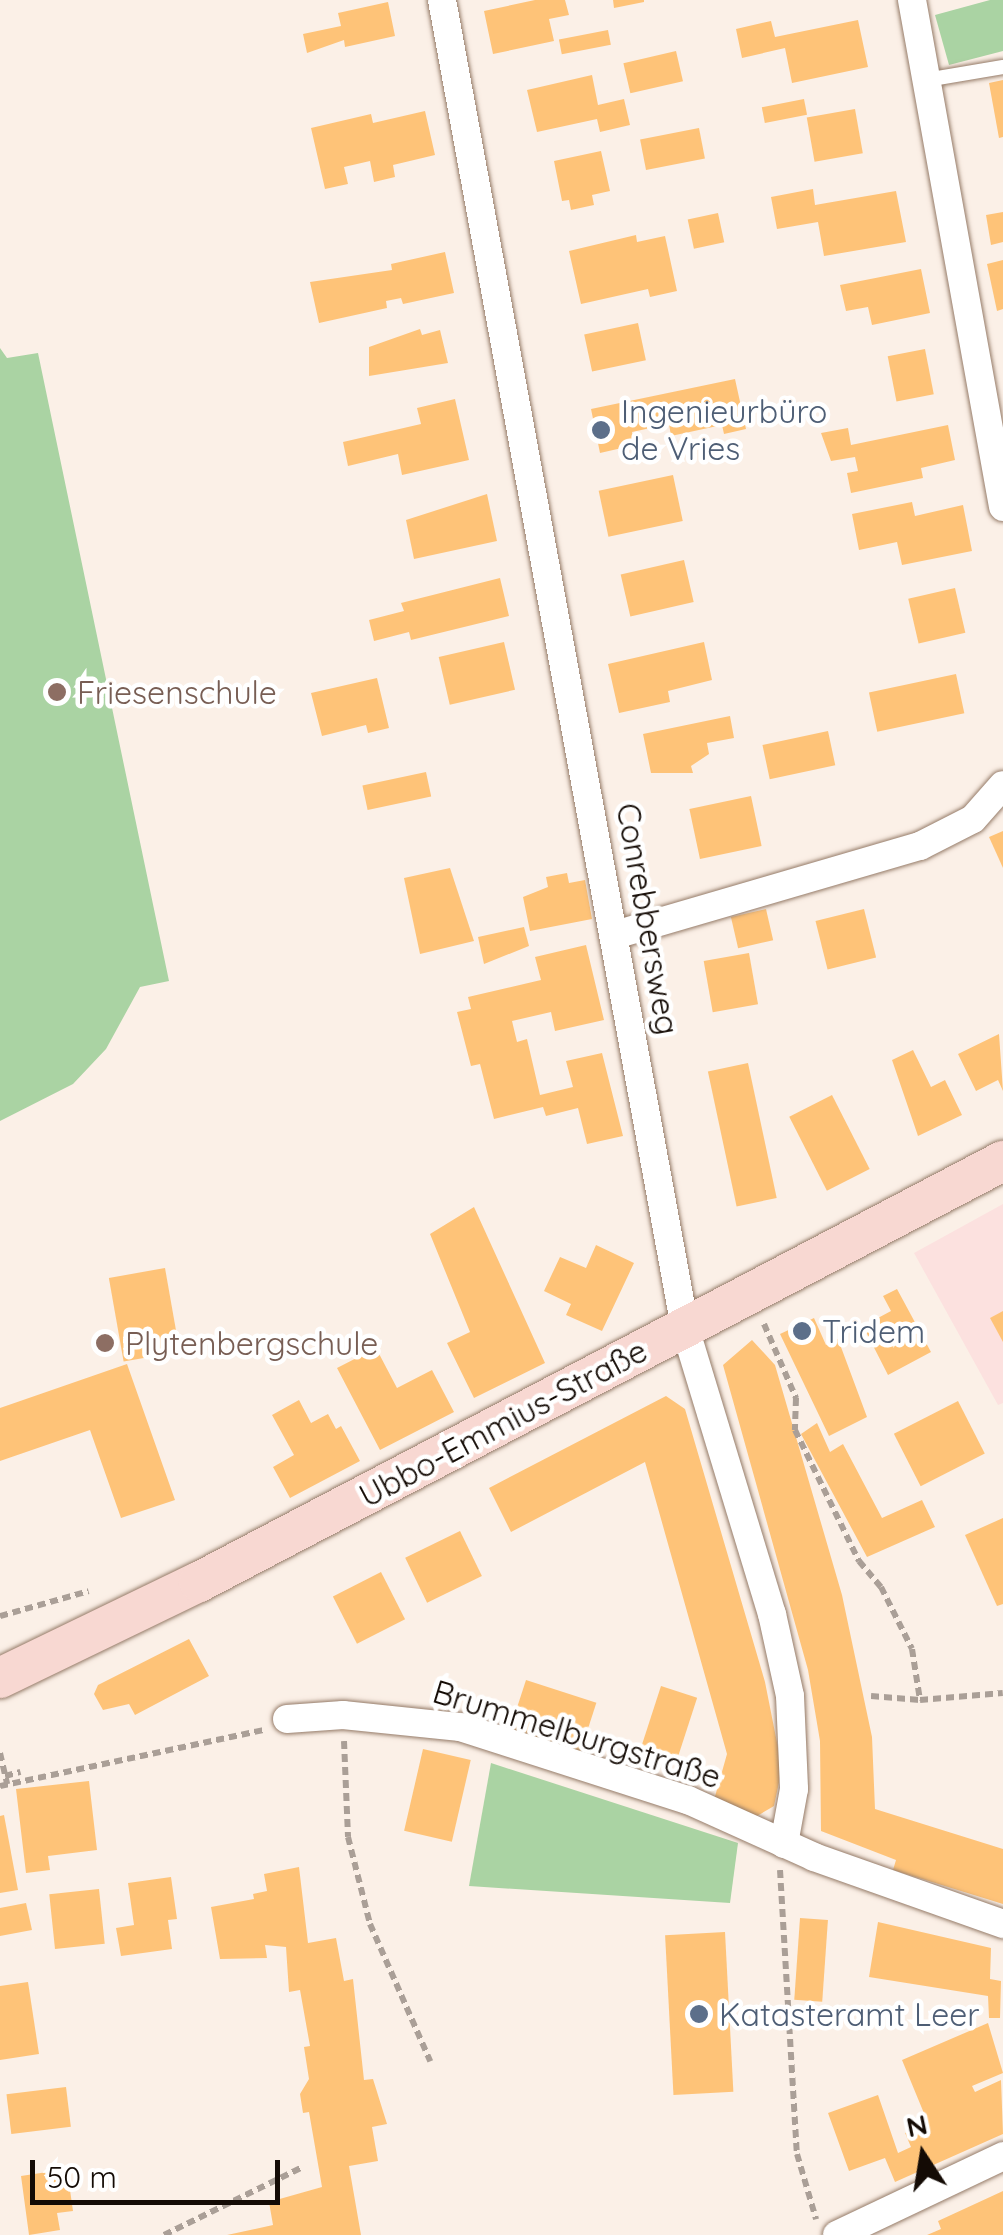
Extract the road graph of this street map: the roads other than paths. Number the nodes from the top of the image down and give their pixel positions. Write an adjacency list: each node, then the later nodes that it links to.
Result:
1 (442, 0): 7 (street, Conrebbersweg)
2 (912, 0): 4 (street)
3 (1003, 67): 4 (lane)
4 (926, 80): 5 (street)
5 (1003, 507)
6 (1003, 784): 7 (street)
7 (616, 936): 9 (street, Conrebbersweg)
8 (1003, 1161): 9 (main road, Ubbo-Emmius-Straße)
9 (685, 1328): 10 (main road, Ubbo-Emmius-Straße); 12 (street, Conrebbersweg)
10 (0, 1678)
11 (287, 1718): 12 (street, Brummelburgstraße)
12 (784, 1844): 13 (street, Brummelburgstraße)
13 (1003, 1924)
14 (1003, 2156): 15 (street)
15 (837, 2235)

